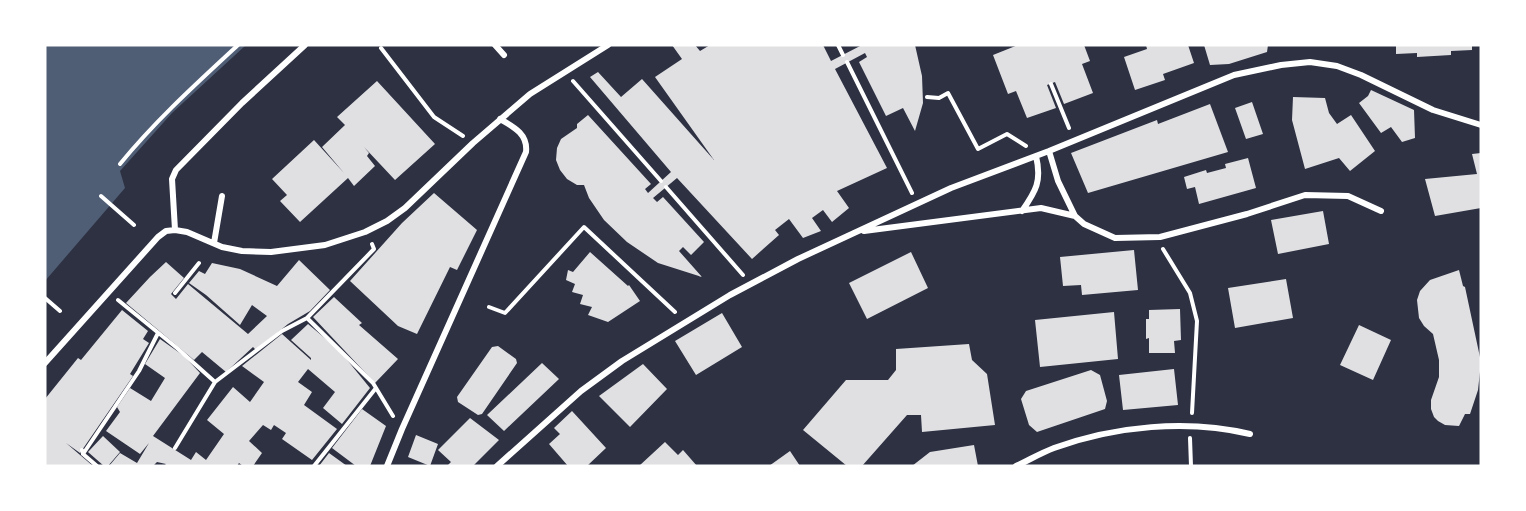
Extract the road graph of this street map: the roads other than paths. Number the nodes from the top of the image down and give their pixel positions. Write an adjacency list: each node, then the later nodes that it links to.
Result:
1 (305, 45): 13 (street)
2 (495, 45): 4 (street)
3 (608, 45): 5 (street)
4 (504, 55)
5 (500, 119): 15 (street); 18 (street)
6 (1481, 124): 7 (street)
7 (1049, 151): 8 (street); 12 (street)
8 (1034, 157): 10 (street); 14 (street)
9 (222, 196): 15 (street)
10 (1022, 211): 12 (street); 14 (street)
11 (1381, 211): 12 (street)
12 (1074, 216)
13 (176, 230): 15 (street); 16 (street)
14 (859, 232): 19 (street)
15 (214, 243)
16 (45, 363)
17 (1250, 434): 20 (street)
18 (387, 466)
19 (497, 466)
20 (1016, 466)

